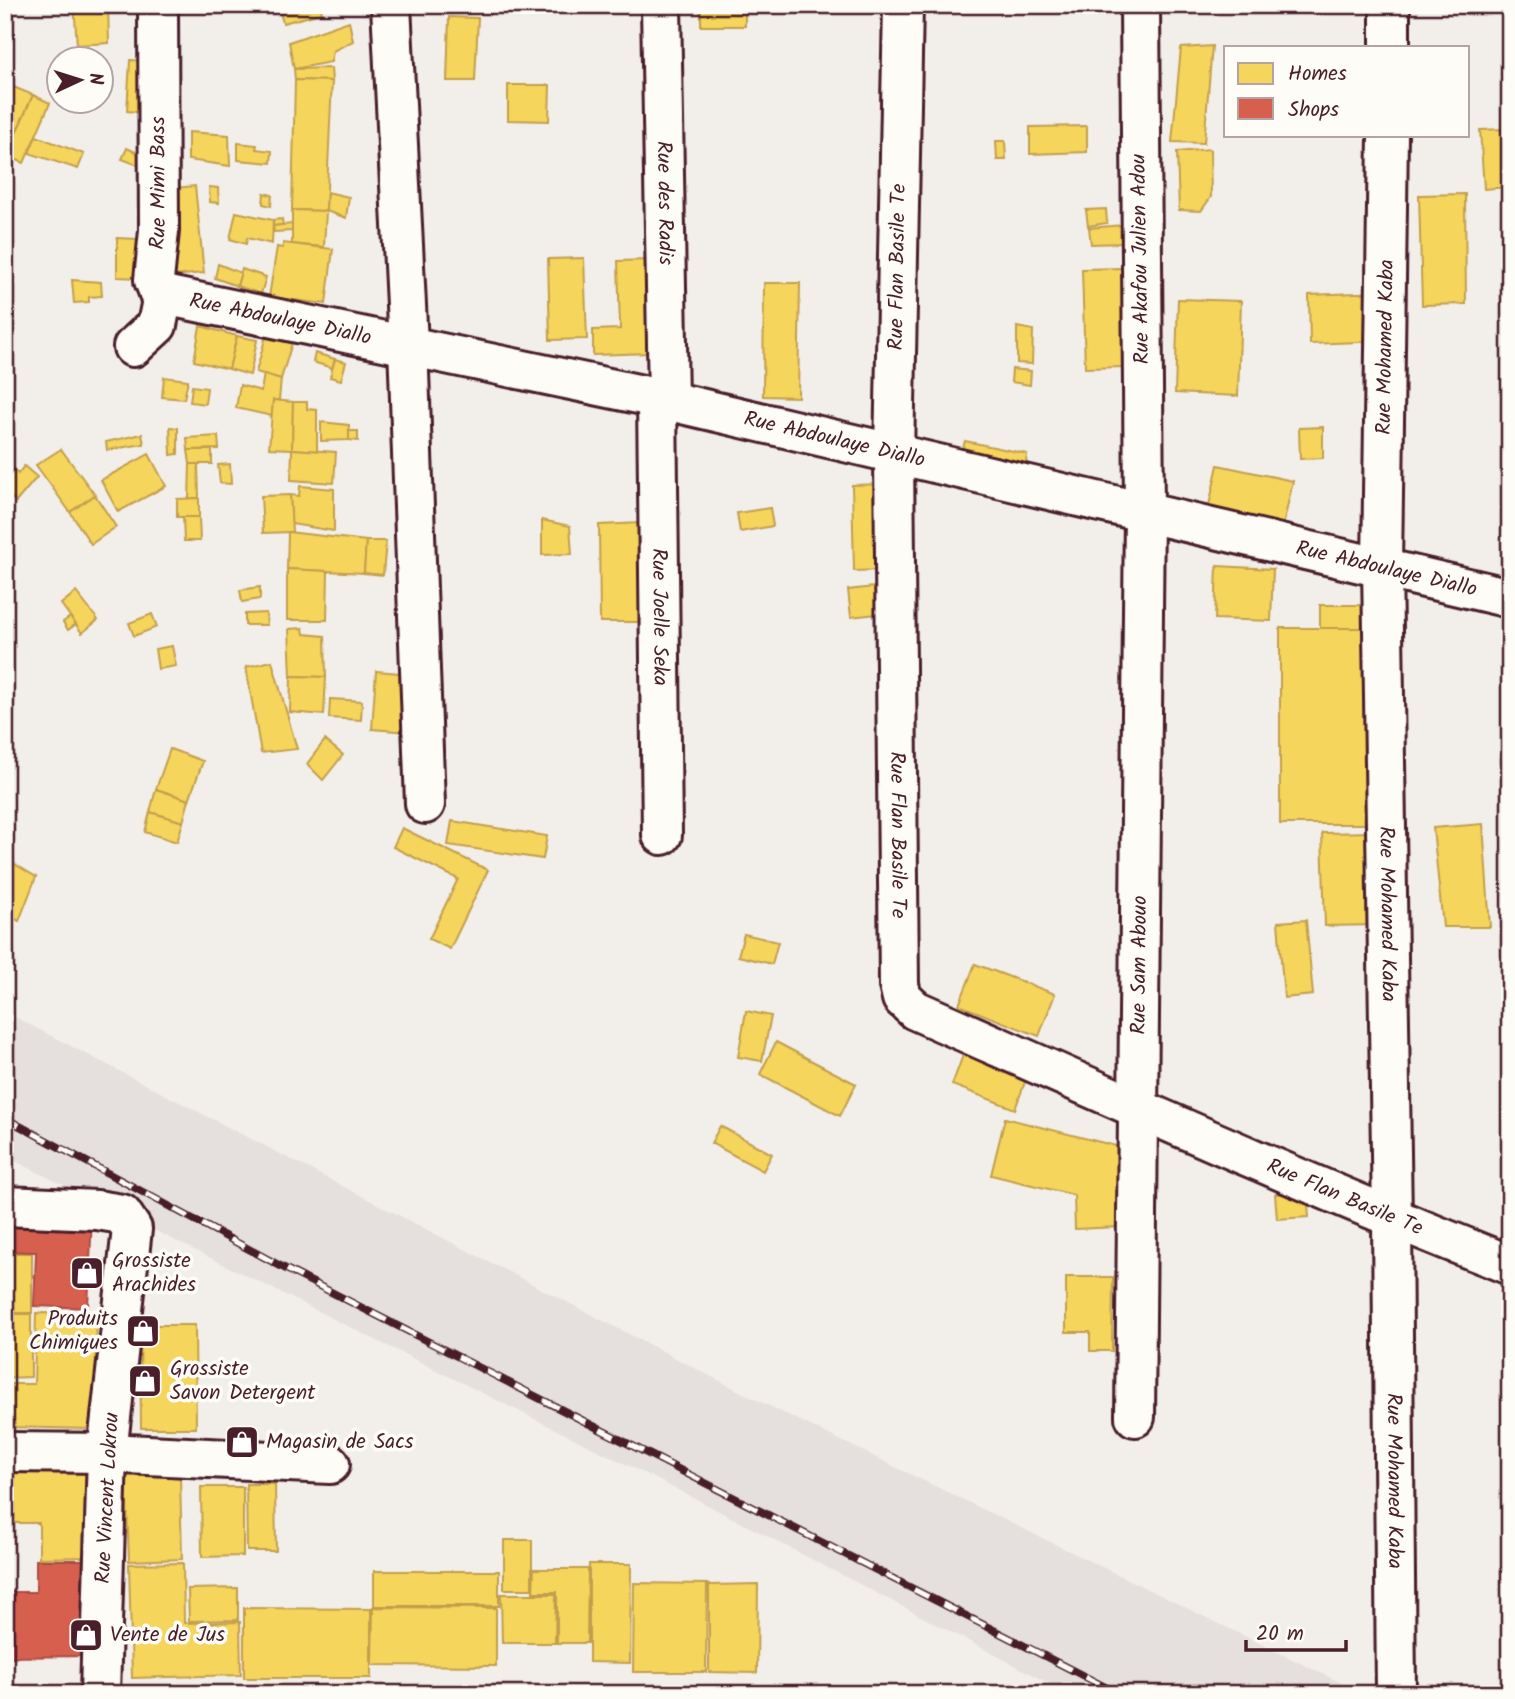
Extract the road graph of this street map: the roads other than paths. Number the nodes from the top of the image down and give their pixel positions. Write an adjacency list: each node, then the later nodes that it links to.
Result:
1 (158, 5): 9 (street, Rue Mimi Bass)
2 (391, 5): 10 (street)
3 (661, 5): 12 (street, Rue des Radis)
4 (903, 5): 13 (street, Rue Flan Basile Te)
5 (1140, 5): 14 (street, Rue Akafou Julien Adou)
6 (1390, 5): 7 (street)
7 (1390, 46)
8 (1388, 136): 15 (street, Rue Mohamed Kaba)
9 (159, 294): 10 (street, Rue Abdoulaye Diallo); 11 (street, Rue Mimi Bass)
10 (408, 345): 12 (street, Rue Abdoulaye Diallo); 17 (street)
11 (133, 347)
12 (662, 399): 13 (street, Rue Abdoulaye Diallo); 18 (street, Rue Joelle Seka)
13 (894, 455): 14 (street, Rue Abdoulaye Diallo); 19 (street, Rue Flan Basile Te)
14 (1144, 512): 15 (street, Rue Abdoulaye Diallo); 19 (street, Rue Sam Abouo)
15 (1382, 566): 16 (street, Rue Abdoulaye Diallo); 21 (street, Rue Mohamed Kaba)
16 (1510, 598)
17 (425, 804)
18 (662, 835)
19 (1137, 1108): 21 (street, Rue Flan Basile Te); 23 (street, Rue Sam Abouo)
20 (5, 1206): 25 (street, Rue Vincent Lokrou)
21 (1392, 1219): 22 (street, Rue Flan Basile Te); 28 (street, Rue Mohamed Kaba)
22 (1510, 1265)
23 (1135, 1417)
24 (5, 1452): 25 (street)
25 (107, 1453): 26 (street); 27 (street, Rue Vincent Lokrou)
26 (330, 1464)
27 (100, 1694)
28 (1396, 1694)

